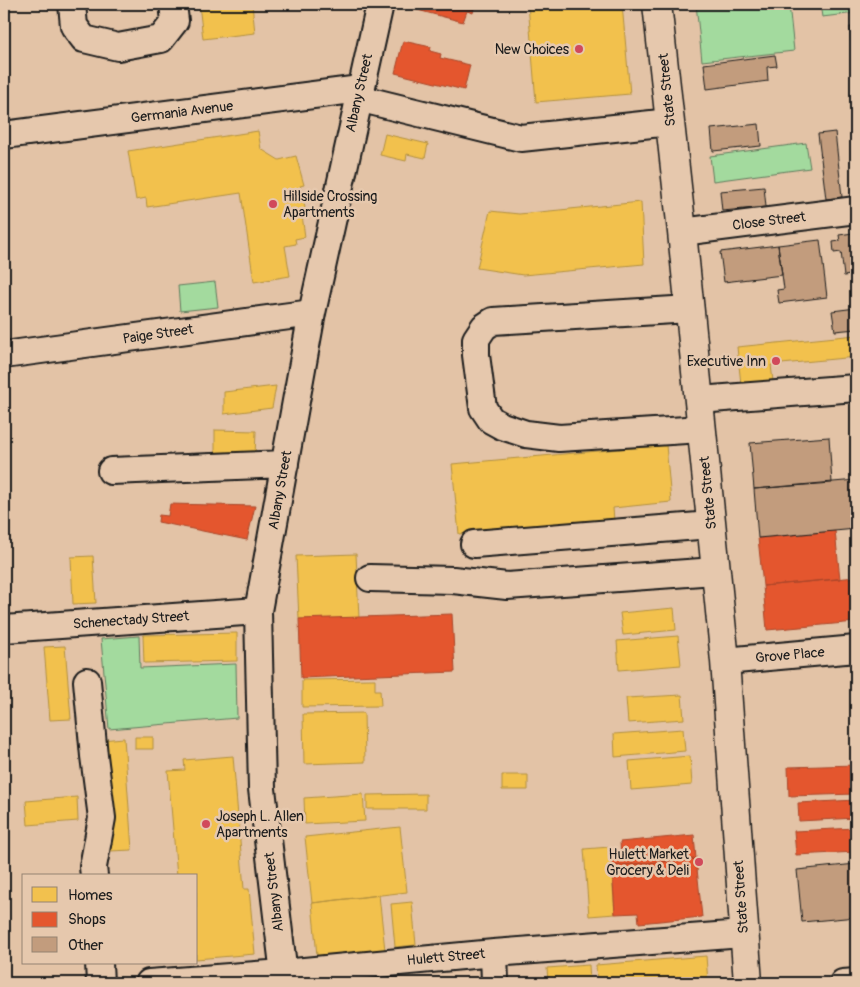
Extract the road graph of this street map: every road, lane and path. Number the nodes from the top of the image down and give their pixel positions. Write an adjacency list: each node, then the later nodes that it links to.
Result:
1 (72, 4): 2 (street)
2 (173, 4)
3 (380, 4): 5 (street, Albany Street)
4 (657, 4): 6 (main road, State Street)
5 (359, 94): 6 (street); 7 (street, Germania Avenue); 11 (street, Albany Street)
6 (670, 122): 9 (main road, State Street)
7 (4, 135)
8 (856, 210): 9 (street, Close Street)
9 (682, 232): 10 (main road, State Street)
10 (690, 309): 14 (main road, State Street); 15 (street)
11 (312, 314): 12 (street, Paige Street); 16 (street, Albany Street)
12 (4, 355)
13 (856, 388): 14 (street)
14 (699, 400): 15 (main road, State Street)
15 (702, 429): 18 (main road, State Street)
16 (285, 464): 17 (street); 22 (street, Albany Street)
17 (111, 471)
18 (711, 525): 19 (street); 20 (main road, State Street)
19 (474, 544)
20 (716, 571): 21 (street); 25 (main road, State Street)
21 (370, 578)
22 (258, 611): 23 (street, Schenectady Street); 31 (street, Albany Street)
23 (4, 629)
24 (856, 649): 25 (street, Grove Place)
25 (724, 660): 28 (main road, State Street)
26 (87, 681): 27 (street)
27 (94, 874)
28 (743, 934): 29 (street, Hulett Street); 36 (main road, State Street)
29 (494, 953): 31 (street, Hulett Street); 35 (street)
30 (99, 964): 33 (street)
31 (284, 978): 34 (street, Hulett Street)
32 (856, 982): 37 (street)
33 (100, 983)
34 (149, 983)
35 (495, 983)
36 (748, 983)
37 (843, 983)

